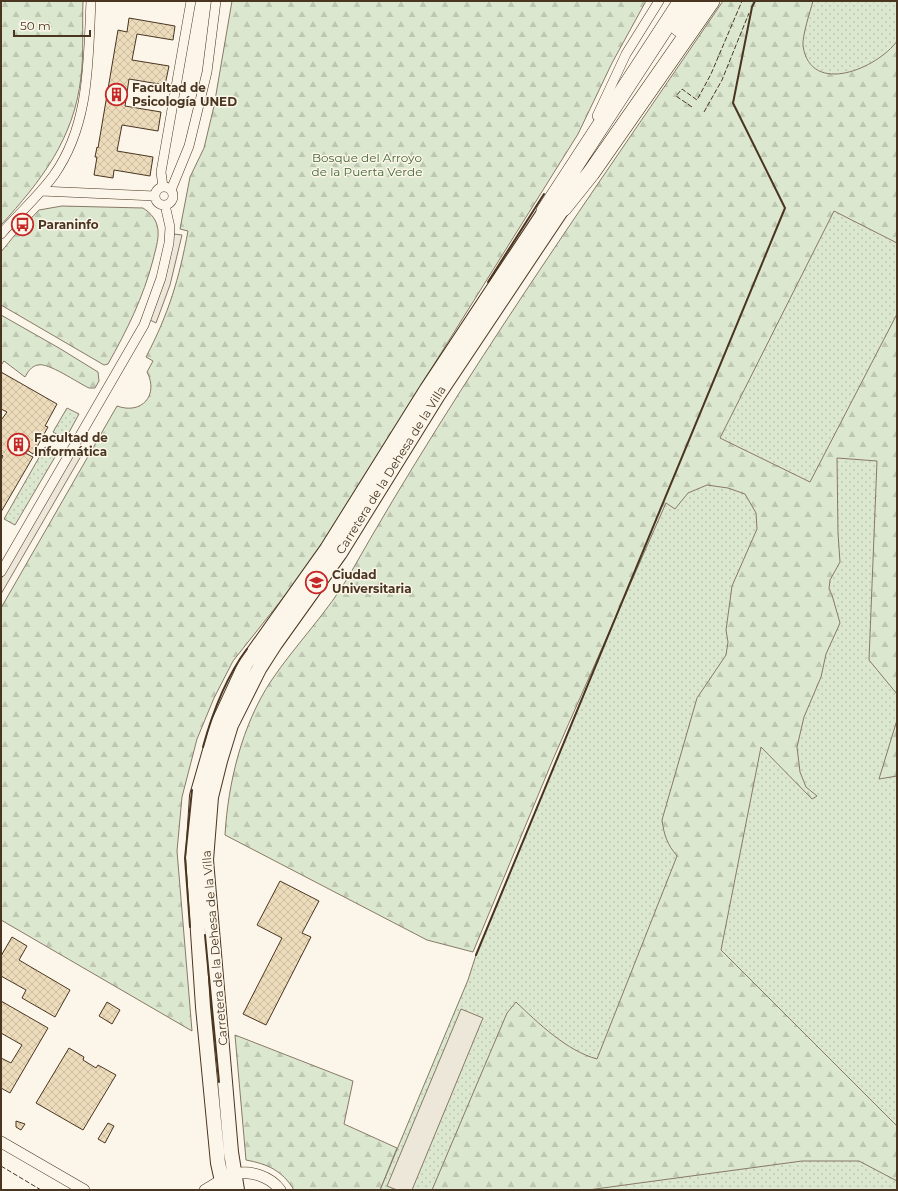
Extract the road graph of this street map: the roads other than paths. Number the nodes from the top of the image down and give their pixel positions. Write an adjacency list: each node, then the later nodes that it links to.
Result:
1 (92, 1): 11 (street)
2 (191, 1): 10 (street)
3 (216, 1): 10 (street)
4 (659, 1): 9 (street)
5 (672, 1): 9 (highway)
6 (682, 1): 15 (highway)
7 (696, 1): 14 (highway)
8 (711, 1): 14 (highway)
9 (597, 116): 15 (highway)
10 (167, 188): 12 (street); 13 (street)
11 (41, 191): 12 (street); 16 (street)
12 (155, 196): 13 (street)
13 (165, 204): 17 (street)
14 (563, 208): 19 (main road, Carretera de la Dehesa de la Villa)
15 (545, 211): 20 (main road, Carretera de la Dehesa de la Villa)
16 (1, 234)
17 (1, 572)
18 (1, 1142): 21 (street)
19 (235, 1174): 20 (street); 23 (main road, Carretera de la Dehesa de la Villa); 24 (street)
20 (223, 1186): 22 (street)
21 (84, 1190)
22 (205, 1190)
23 (237, 1190)
24 (280, 1190)

